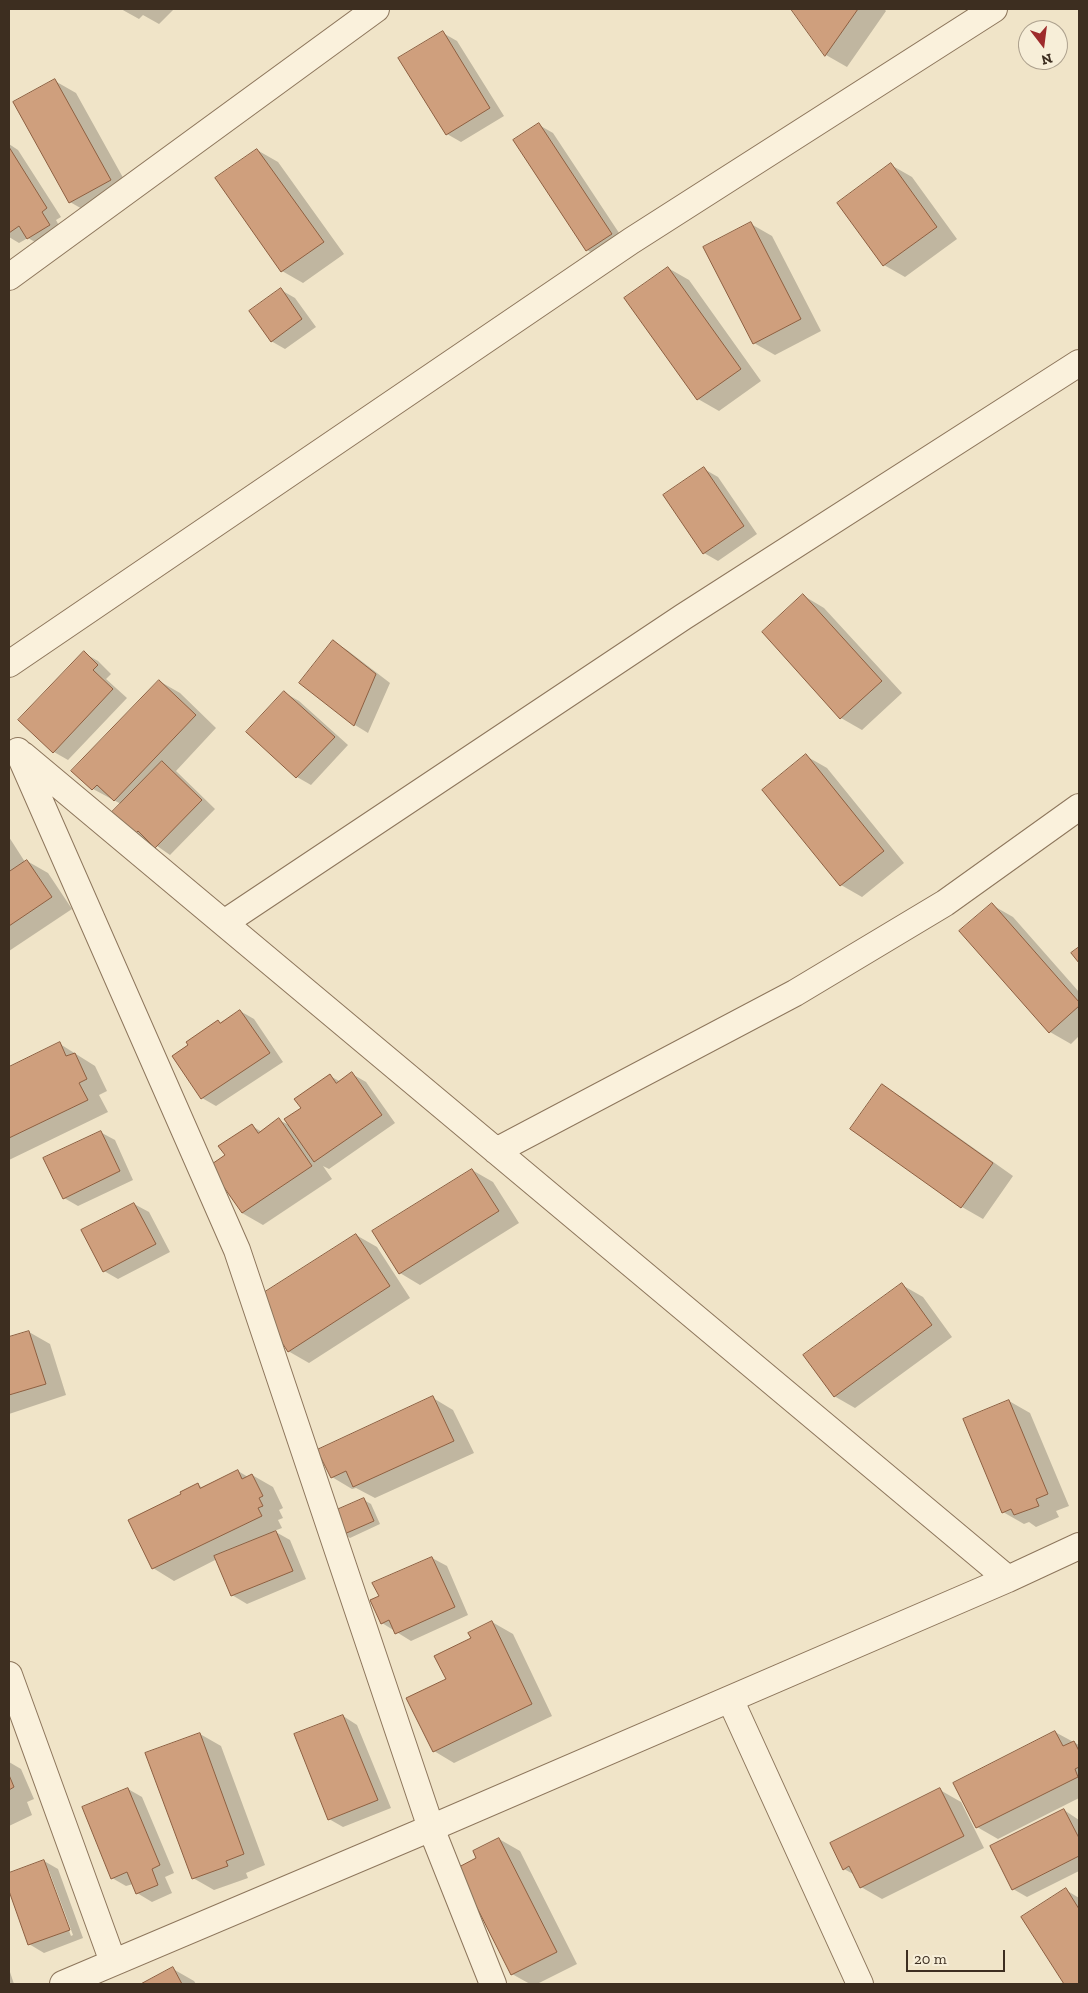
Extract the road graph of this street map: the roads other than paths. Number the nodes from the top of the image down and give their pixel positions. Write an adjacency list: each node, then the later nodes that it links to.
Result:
1 (376, 9): 3 (street)
2 (994, 9): 5 (street)
3 (9, 277)
4 (1079, 363): 8 (street)
5 (9, 664)
6 (13, 747): 8 (street); 14 (street)
7 (1079, 807): 9 (street)
8 (224, 923): 9 (street)
9 (496, 1151): 11 (street)
10 (1079, 1546): 11 (street)
11 (1008, 1579): 13 (street)
12 (9, 1675): 15 (street)
13 (730, 1699): 14 (street); 18 (street)
14 (431, 1828): 15 (street); 17 (street)
15 (113, 1962): 16 (street)
16 (63, 1984)
17 (493, 1984)
18 (860, 1984)

